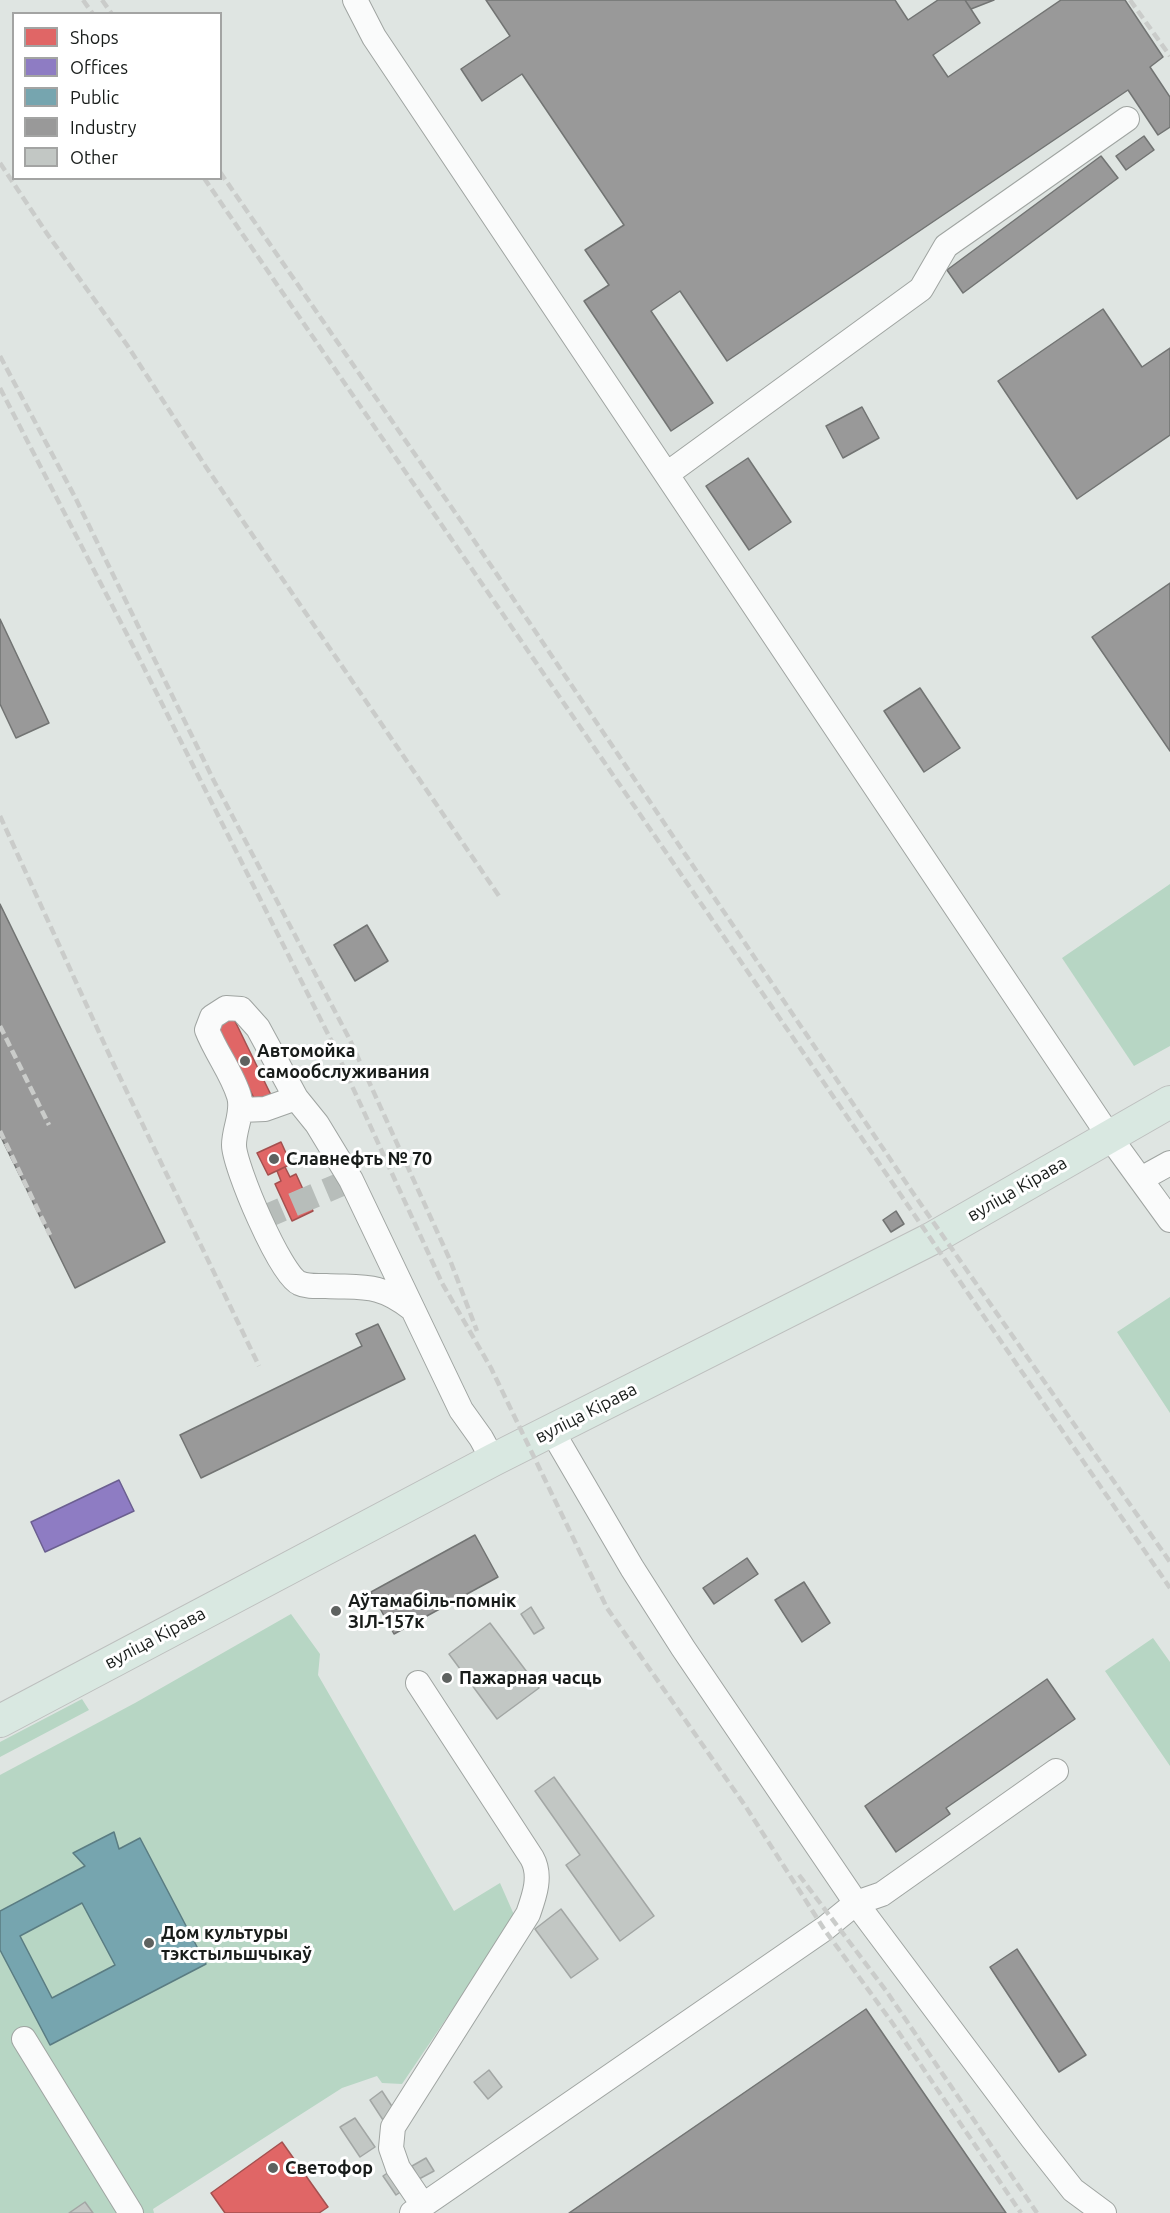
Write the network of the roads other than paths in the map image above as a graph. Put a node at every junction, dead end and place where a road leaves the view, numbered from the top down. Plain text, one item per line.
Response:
1 (355, 0) edge
2 (1126, 119) dead end
3 (666, 474) junction
4 (296, 1098) junction
5 (1170, 1102) edge
6 (241, 1110) junction
7 (1109, 1136) junction
8 (1170, 1163) edge
9 (1141, 1179) junction
10 (1167, 1215) edge
11 (411, 1308) junction
12 (552, 1431) junction
13 (493, 1460) junction
14 (418, 1683) dead end
15 (0, 1721) edge
16 (1056, 1772) dead end
17 (856, 1903) junction
18 (24, 2039) dead end
19 (418, 2209) edge
20 (131, 2213) edge
21 (1104, 2213) edge

1 - 3 street
2 - 3 street
3 - 7 street
4 - 6 street
4 - 6 street
4 - 11 street
5 - 7 main road, вуліца Кірава
6 - 11 street
7 - 9 street
7 - 12 main road, вуліца Кірава
8 - 9 street
9 - 10 street
11 - 13 street
12 - 13 main road, вуліца Кірава
12 - 17 street
13 - 15 main road, вуліца Кірава
14 - 19 street
16 - 17 street
17 - 19 street
17 - 21 street
18 - 20 street

